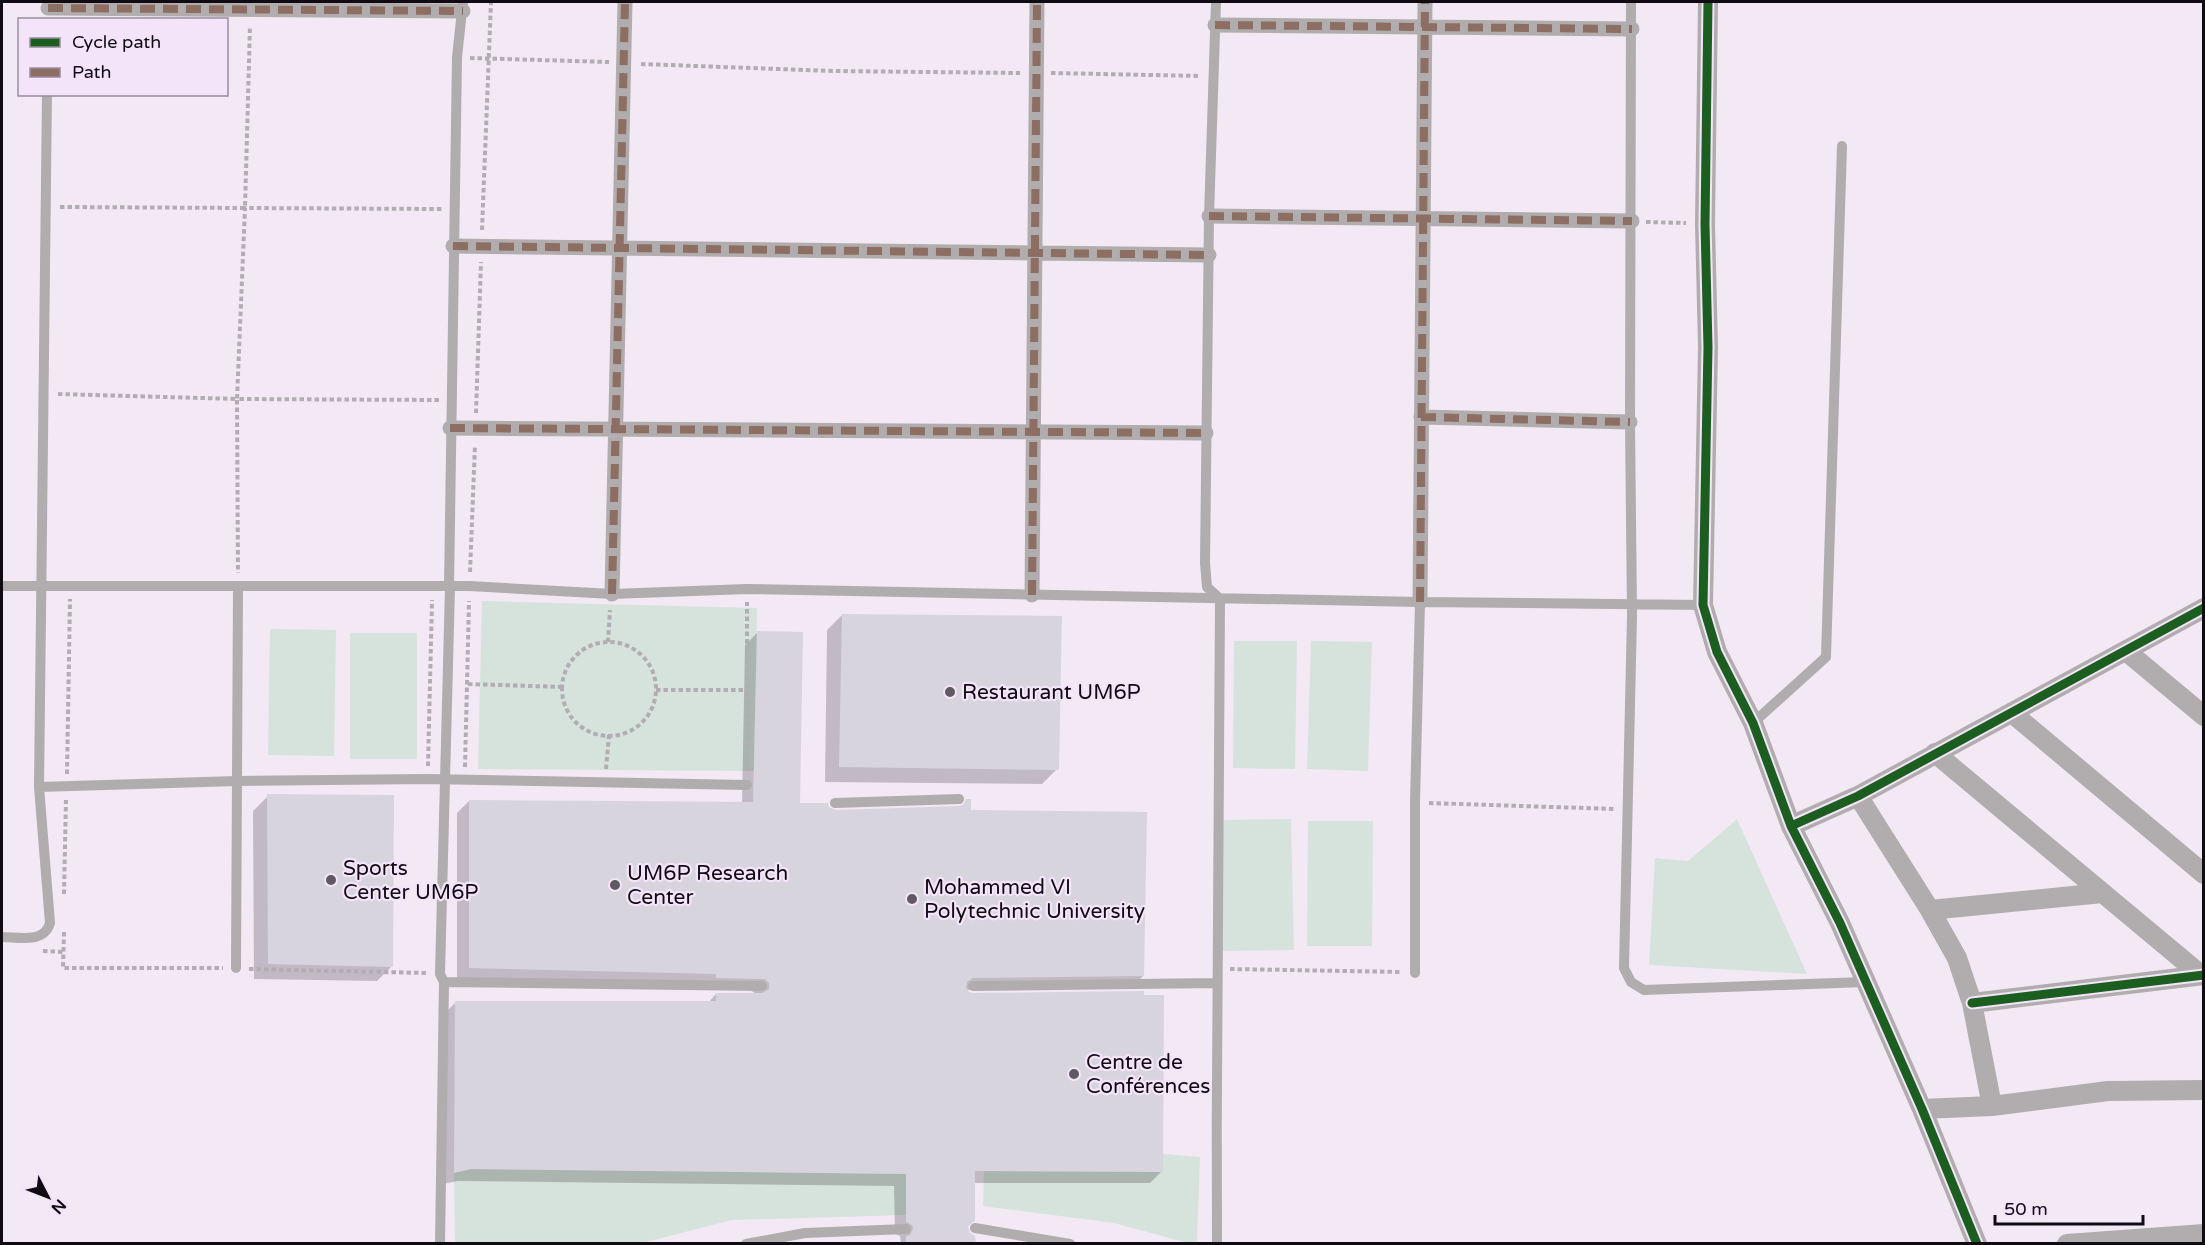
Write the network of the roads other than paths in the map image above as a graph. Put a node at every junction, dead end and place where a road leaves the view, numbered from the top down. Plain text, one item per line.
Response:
1 (626, 2) edge
2 (1037, 2) edge
3 (1216, 2) edge
4 (1425, 2) edge
5 (1632, 2) edge
6 (1708, 2) edge
7 (463, 6) edge
8 (48, 10) edge
9 (1215, 25) junction
10 (1424, 26) junction
11 (1632, 29) junction
12 (47, 96) edge
13 (1842, 146) dead end
14 (1209, 216) junction
15 (1423, 219) junction
16 (1632, 221) junction
17 (453, 246) junction
18 (620, 248) junction
19 (1035, 253) junction
20 (1209, 255) junction
21 (1421, 417) junction
22 (1630, 422) junction
23 (450, 428) junction
24 (616, 429) junction
25 (1033, 432) junction
26 (1206, 433) junction
27 (2, 586) edge
28 (238, 586) junction
29 (41, 587) junction
30 (449, 587) junction
31 (612, 594) junction
32 (1032, 595) junction
33 (1220, 599) junction
34 (1420, 602) junction
35 (1632, 604) junction
36 (1703, 604) junction
37 (2204, 608) edge
38 (2126, 651) junction
39 (2012, 713) junction
40 (2204, 716) edge
41 (1753, 723) junction
42 (1935, 753) junction
43 (446, 780) junction
44 (237, 781) junction
45 (747, 785) road end
46 (39, 787) junction
47 (1858, 796) junction
48 (959, 799) dead end
49 (835, 803) dead end
50 (1791, 826) junction
51 (2204, 874) edge
52 (2103, 893) junction
53 (1930, 910) junction
54 (2, 937) edge
55 (236, 968) road end
56 (1415, 973) road end
57 (2202, 975) edge
58 (442, 978) junction
59 (1864, 982) junction
60 (1216, 983) junction
61 (762, 986) dead end
62 (973, 986) dead end
63 (1972, 1003) junction
64 (2204, 1090) edge
65 (1992, 1106) junction
66 (1922, 1109) junction
67 (975, 1228) dead end
68 (906, 1229) dead end
69 (2204, 1234) edge
70 (440, 1244) edge
71 (746, 1244) edge
72 (1070, 1244) edge
73 (1217, 1244) edge
74 (1977, 1244) edge
75 (2067, 1244) edge

1 - 18 street
2 - 19 street
3 - 9 lane
4 - 10 street
5 - 11 lane
6 - 36 street
7 - 8 street
7 - 17 lane
9 - 10 street
9 - 14 lane
10 - 11 street
10 - 15 street
11 - 16 lane
12 - 29 lane
13 - 41 lane
14 - 15 street
14 - 20 lane
15 - 16 street
15 - 21 street
16 - 22 lane
17 - 18 street
17 - 23 lane
18 - 19 street
18 - 24 street
19 - 20 street
19 - 25 street
20 - 26 lane
21 - 22 street
21 - 34 street
22 - 35 lane
23 - 24 street
23 - 30 lane
24 - 25 street
24 - 31 street
25 - 26 street
25 - 32 street
26 - 33 lane
27 - 29 lane
28 - 29 lane
28 - 30 lane
28 - 44 lane
29 - 46 lane
30 - 31 lane
30 - 43 lane
31 - 32 lane
32 - 33 lane
33 - 34 lane
33 - 60 lane
34 - 35 lane
34 - 56 lane
35 - 36 lane
35 - 59 lane
36 - 41 street
37 - 38 street
38 - 39 street
38 - 40 street
39 - 42 street
39 - 51 street
41 - 50 street
42 - 47 street
42 - 52 street
43 - 44 lane
43 - 45 lane
43 - 58 lane
44 - 46 lane
44 - 55 lane
46 - 54 lane
47 - 50 street
47 - 53 street
48 - 49 lane
50 - 59 street
52 - 53 street
52 - 57 street
53 - 63 street
57 - 63 street
58 - 61 lane
58 - 70 lane
59 - 66 street
60 - 62 lane
60 - 73 lane
63 - 65 street
64 - 65 street
65 - 66 street
66 - 74 street
67 - 72 lane
68 - 71 lane
69 - 75 street

